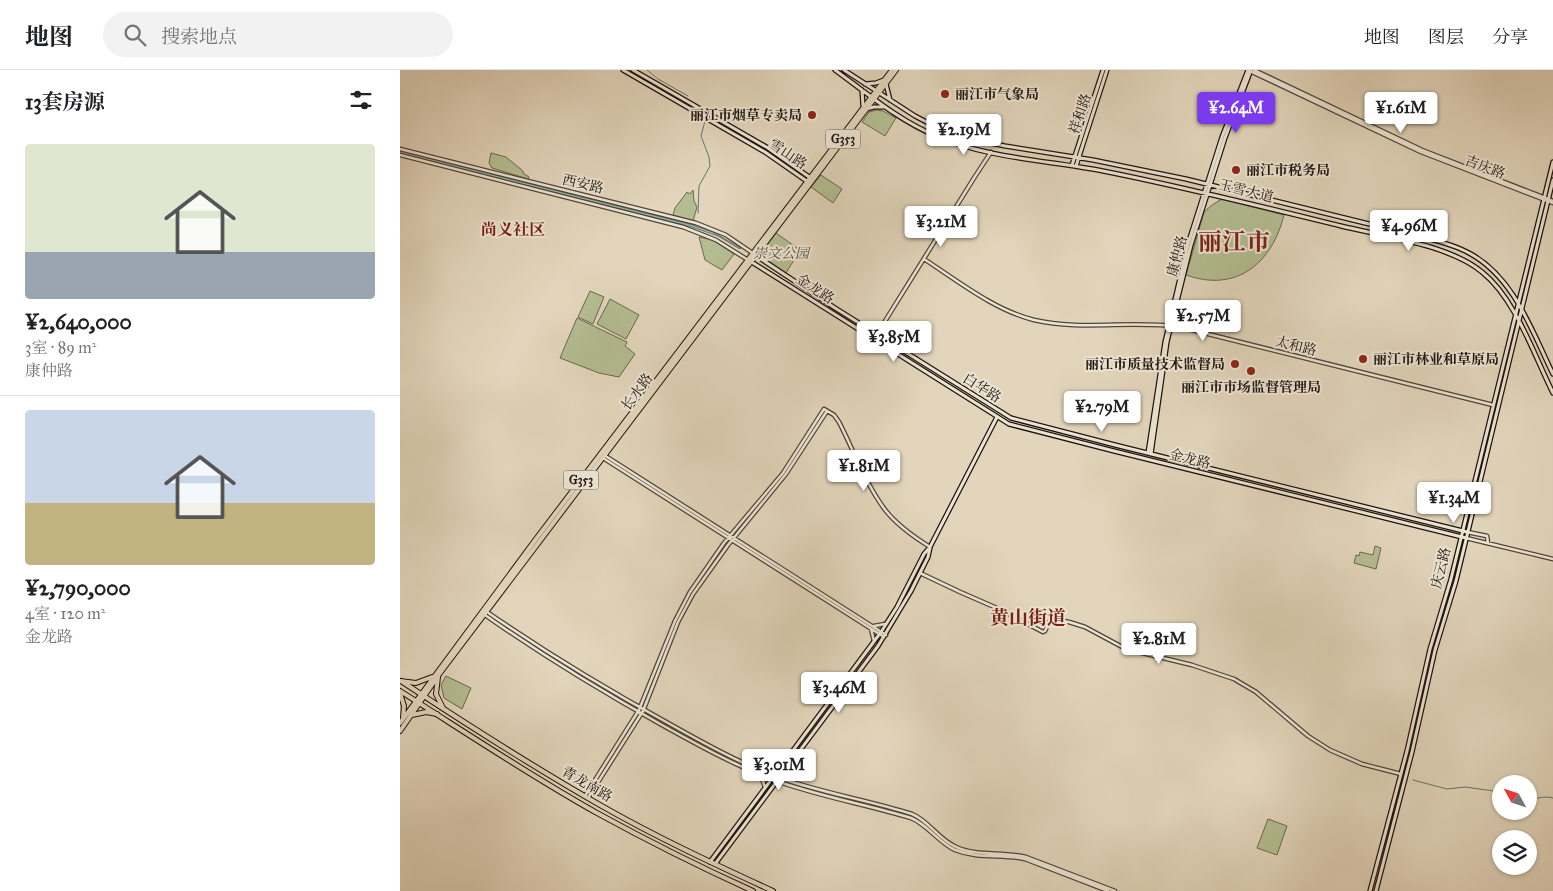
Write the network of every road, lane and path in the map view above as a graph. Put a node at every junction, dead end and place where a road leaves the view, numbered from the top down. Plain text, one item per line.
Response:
1 (623, 70) edge
2 (633, 70) edge
3 (835, 70) edge
4 (844, 70) edge
5 (894, 70) edge
6 (1105, 70) edge
7 (1250, 70) edge
8 (885, 82) junction
9 (865, 84) junction
10 (862, 90) junction
11 (877, 92) junction
12 (872, 98) junction
13 (890, 100) junction
14 (885, 107) junction
15 (864, 108) junction
16 (400, 149) edge
17 (991, 152) junction
18 (400, 155) edge
19 (1076, 157) junction
20 (1553, 162) edge
21 (1074, 166) junction
22 (810, 180) junction
23 (1553, 180) edge
24 (1208, 185) junction
25 (1206, 193) junction
26 (1544, 198) junction
27 (1548, 200) junction
28 (1553, 202) edge
29 (757, 247) junction
30 (746, 248) junction
31 (754, 254) junction
32 (741, 256) junction
33 (924, 259) junction
34 (749, 260) junction
35 (743, 266) junction
36 (1518, 304) junction
37 (1521, 310) junction
38 (1515, 315) junction
39 (1518, 322) junction
40 (1169, 326) junction
41 (877, 334) junction
42 (1553, 374) edge
43 (1553, 393) edge
44 (1493, 404) junction
45 (1498, 406) junction
46 (996, 417) junction
47 (1052, 429) joint
48 (610, 447) junction
49 (1149, 454) junction
50 (602, 455) junction
51 (612, 462) junction
52 (596, 465) junction
53 (1462, 530) junction
54 (1467, 532) junction
55 (1461, 536) junction
56 (731, 538) junction
57 (1466, 538) junction
58 (1488, 543) junction
59 (930, 548) junction
60 (1553, 559) edge
61 (920, 573) junction
62 (484, 612) junction
63 (888, 621) junction
64 (871, 627) junction
65 (881, 633) junction
66 (885, 636) junction
67 (874, 643) junction
68 (438, 673) junction
69 (400, 681) edge
70 (400, 692) edge
71 (422, 695) junction
72 (418, 702) junction
73 (443, 708) junction
74 (641, 711) junction
75 (437, 714) junction
76 (410, 716) junction
77 (401, 722) edge
78 (400, 731) edge
79 (780, 769) junction
80 (786, 770) junction
81 (769, 774) junction
82 (1400, 774) junction
83 (760, 775) junction
84 (773, 778) junction
85 (778, 780) junction
86 (787, 780) junction
87 (783, 783) junction
88 (765, 789) junction
89 (771, 789) junction
90 (587, 797) junction
91 (713, 863) junction
92 (753, 891) edge
93 (773, 891) edge
94 (1108, 891) edge
95 (1115, 891) edge
96 (1370, 891) edge
97 (1376, 891) edge

1 - 22 main road, 雪山路
2 - 22 main road, 雪山路
3 - 10 main road, 玉雪大道
4 - 9 main road, 玉雪大道
5 - 8 main road, 长水路 / G353
6 - 19 main road, 祥和路
7 - 24 main road, 康仲路
7 - 26 street, 吉庆路
8 - 9 main road
8 - 11 main road, 长水路 / G353
8 - 13 main road
9 - 11 main road, 玉雪大道
10 - 12 main road, 玉雪大道
10 - 15 main road
11 - 12 main road, 长水路 / G353
11 - 13 main road, 玉雪大道
12 - 14 main road, 玉雪大道
12 - 15 main road, 长水路 / G353
13 - 19 main road, 玉雪大道
14 - 15 main road
14 - 17 main road, 玉雪大道
15 - 22 main road, 长水路 / G353
16 - 30 street, 西安路
17 - 21 main road, 玉雪大道
17 - 33 street
18 - 32 street, 西安路
19 - 21 main road, 祥和路
19 - 24 main road, 玉雪大道
20 - 26 main road, 庆云路
21 - 25 main road, 玉雪大道
22 - 29 main road, 长水路 / G353
22 - 31 main road, 长水路 / G353
23 - 27 main road, 庆云路
24 - 25 main road, 康仲路
24 - 36 main road, 玉雪大道
25 - 38 main road, 玉雪大道
25 - 40 main road, 康仲路
26 - 27 street, 吉庆路
26 - 36 main road, 庆云路
27 - 28 street, 吉庆路
27 - 37 main road, 庆云路
29 - 30 street
29 - 31 main road, 长水路 / G353
30 - 31 street, 西安路
31 - 34 main road, 长水路 / G353
31 - 41 main road, 白华路
32 - 34 street, 西安路
32 - 35 street
33 - 40 street, 太和路
33 - 41 street
34 - 35 main road, 长水路 / G353
34 - 46 main road, 金龙路
34 - 48 main road, 长水路 / G353
35 - 50 main road, 长水路 / G353
36 - 37 main road, 玉雪大道
36 - 38 main road, 庆云路
37 - 39 main road, 庆云路
37 - 42 main road, 玉雪大道
38 - 39 main road, 玉雪大道
38 - 44 main road, 庆云路
39 - 43 main road, 玉雪大道
39 - 45 main road, 庆云路
40 - 44 street, 太和路
40 - 49 main road, 康仲路
41 - 47 main road, 白华路
44 - 45 street, 太和路
44 - 53 main road, 庆云路
45 - 54 main road, 庆云路
46 - 55 main road, 金龙路
46 - 59 main road
47 - 49 main road, 金龙路
48 - 50 main road, 长水路 / G353
48 - 51 street
49 - 53 main road, 金龙路
50 - 51 street
50 - 52 main road, 长水路 / G353
50 - 62 main road, 长水路 / G353
51 - 52 street
51 - 56 street
52 - 62 main road, 长水路 / G353
53 - 54 main road, 金龙路
53 - 55 main road, 庆云路
54 - 57 main road, 庆云路
54 - 58 street, 金龙路
55 - 57 main road, 金龙路
55 - 82 main road, 庆云路
56 - 59 street
56 - 64 street
56 - 74 street
57 - 58 street, 金龙路
57 - 97 main road, 庆云路
58 - 60 street, 金龙路
59 - 61 main road
59 - 63 main road
61 - 66 main road
61 - 82 street
62 - 68 main road, 长水路 / G353
62 - 74 street
63 - 64 street
63 - 65 main road
64 - 65 street
64 - 67 street
65 - 66 street
65 - 67 main road
66 - 80 main road
67 - 79 main road
68 - 69 main road
68 - 71 main road, 长水路 / G353
68 - 73 main road
69 - 71 main road, 青龙南路
70 - 72 main road, 青龙南路
70 - 77 main road
71 - 72 main road, 长水路 / G353
71 - 73 main road, 青龙南路
72 - 75 main road, 青龙南路
72 - 76 main road, 长水路 / G353
72 - 77 main road, 长水路 / G353
73 - 90 main road, 青龙南路
74 - 81 street
74 - 83 street
74 - 90 street
75 - 76 main road
75 - 92 main road, 青龙南路
76 - 78 main road, 长水路 / G353
79 - 81 street
79 - 84 main road
80 - 85 main road
80 - 86 street
81 - 84 street
82 - 96 main road, 庆云路
83 - 84 street
83 - 88 street
84 - 85 street
84 - 88 main road
85 - 86 street
85 - 87 street
85 - 89 main road
86 - 95 street
87 - 89 street
87 - 94 street
88 - 91 main road
89 - 91 main road
90 - 91 main road, 青龙南路
91 - 93 main road, 青龙南路

